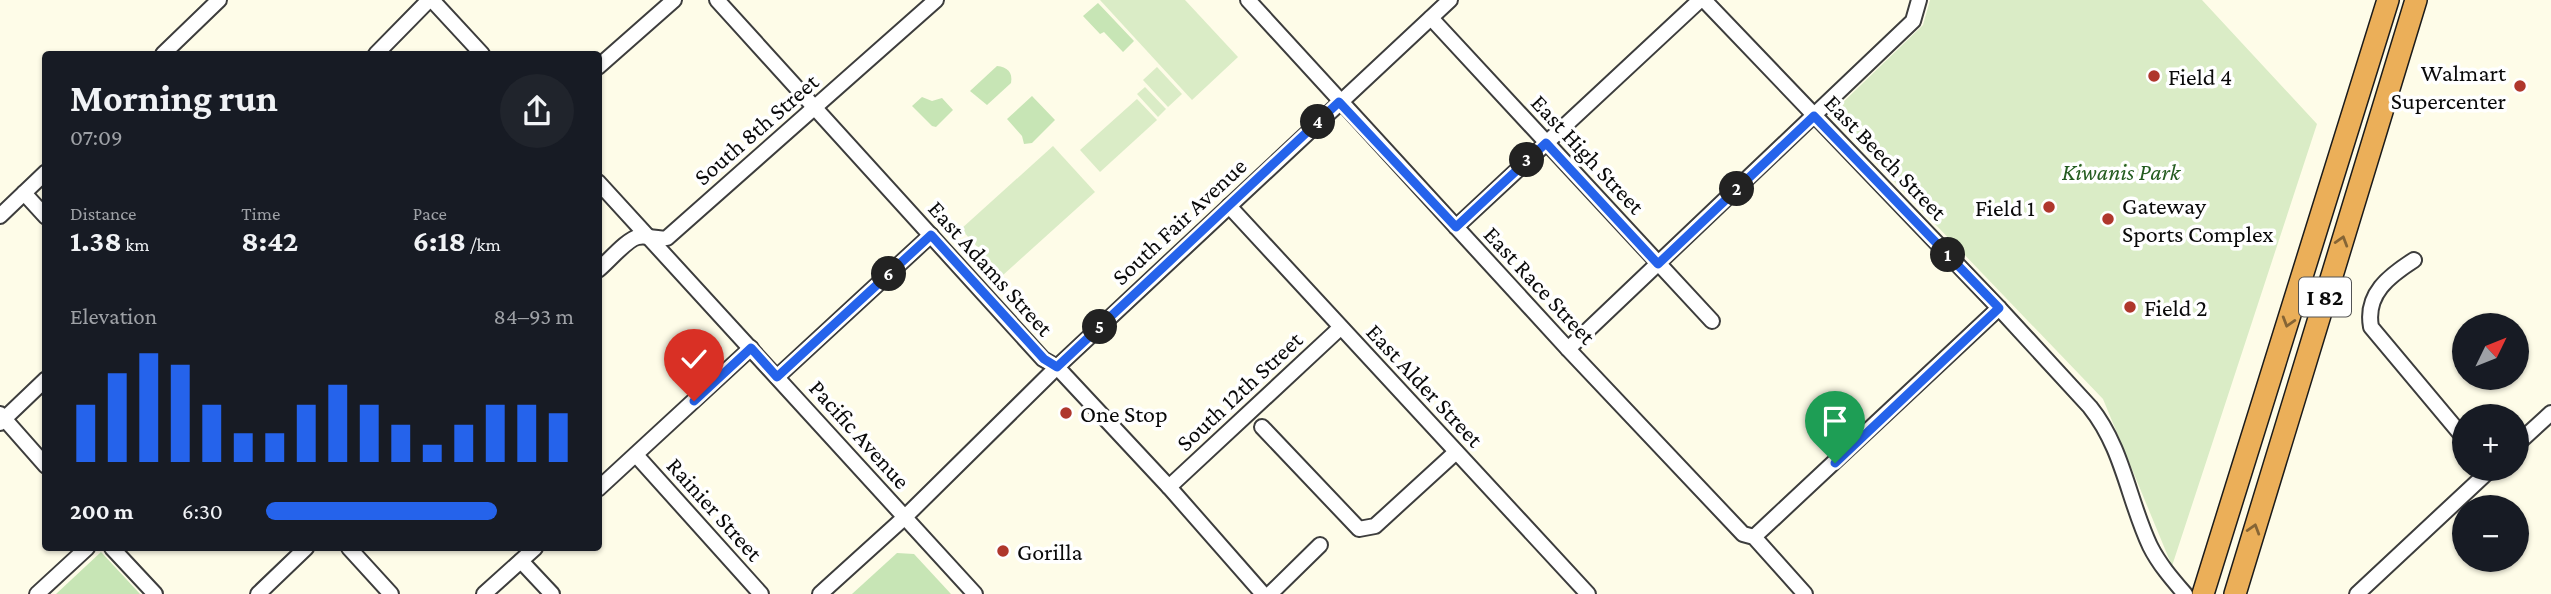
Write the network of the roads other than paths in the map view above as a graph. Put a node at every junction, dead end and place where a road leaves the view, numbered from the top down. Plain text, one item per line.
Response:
1 (219, 0) edge
2 (430, 0) edge
3 (674, 0) edge
4 (716, 0) edge
5 (936, 0) edge
6 (1248, 0) edge
7 (1450, 0) edge
8 (1702, 0) edge
9 (1919, 0) edge
10 (2378, 0) edge
11 (2388, 0) edge
12 (2418, 0) edge
13 (1431, 18) junction
14 (172, 51) edge
15 (379, 51) edge
16 (479, 51) edge
17 (602, 63) edge
18 (1339, 102) junction
19 (816, 107) junction
20 (1814, 116) junction
21 (1546, 143) junction
22 (42, 176) edge
23 (602, 186) edge
24 (24, 193) junction
25 (1229, 206) junction
26 (2324, 206) junction
27 (42, 213) edge
28 (0, 216) edge
29 (1456, 227) junction
30 (931, 235) junction
31 (649, 237) junction
32 (2414, 260) dead end
33 (1658, 264) junction
34 (602, 266) edge
35 (1999, 308) junction
36 (1712, 321) dead end
37 (1340, 328) junction
38 (751, 348) junction
39 (1568, 349) junction
40 (1057, 367) junction
41 (777, 377) junction
42 (42, 383) edge
43 (2551, 413) edge
44 (1, 419) edge
45 (2452, 424) edge
46 (1262, 428) dead end
47 (2529, 433) edge
48 (1456, 452) junction
49 (636, 455) junction
50 (42, 462) edge
51 (2478, 481) edge
52 (602, 485) edge
53 (1169, 487) junction
54 (905, 517) junction
55 (1754, 537) junction
56 (1320, 545) dead end
57 (84, 551) edge
58 (115, 551) edge
59 (303, 551) edge
60 (352, 551) edge
61 (532, 551) edge
62 (521, 561) junction
63 (2205, 589) edge
64 (37, 594) edge
65 (155, 594) edge
66 (258, 594) edge
67 (391, 594) edge
68 (484, 594) edge
69 (552, 594) edge
70 (761, 594) edge
71 (820, 594) edge
72 (975, 594) edge
73 (1262, 594) edge
74 (1270, 594) edge
75 (1588, 594) edge
76 (1805, 594) edge
77 (2185, 594) edge
78 (2235, 594) edge
79 (2357, 594) edge

1 - 14 street
2 - 15 street
2 - 16 street
3 - 17 street
4 - 19 street, East Adams Street
5 - 19 street, South 8th Street
6 - 18 street, East Race Street
7 - 13 street, South Fair Avenue
8 - 20 street, East Beech Street
8 - 21 street
9 - 20 street
10 - 26 highway
11 - 26 highway, I 82
78 -> 12 highway, I 82
13 - 18 street, South Fair Avenue
13 - 21 street, East High Street
18 - 25 street, South Fair Avenue
18 - 29 street, East Race Street
19 - 30 street, East Adams Street
19 - 31 street, South 8th Street
20 - 33 street
20 - 35 street, East Beech Street
21 - 29 street
21 - 33 street, East High Street
22 - 24 street
23 - 31 street, Pacific Avenue
24 - 27 street
24 - 28 street
25 - 37 street, East Alder Street
25 - 40 street, South Fair Avenue
26 -> 63 highway, I 82
29 - 39 street, East Race Street
30 - 40 street, East Adams Street
30 - 41 street
31 - 34 street, South 8th Street
31 - 38 street, Pacific Avenue
32 - 45 street
33 - 36 street, East High Street
33 - 39 street
35 - 55 street
35 - 77 street, East Beech Street
37 - 48 street, East Alder Street
37 - 53 street, South 12th Street
38 - 41 street, Pacific Avenue
38 - 49 street
39 - 55 street, East Race Street
40 - 53 street, East Adams Street
40 - 54 street, South Fair Avenue
41 - 54 street, Pacific Avenue
42 - 44 street
43 - 47 street
44 - 50 street
46 - 48 street
48 - 75 street, East Alder Street
49 - 52 street
49 - 70 street, Rainier Street
51 - 79 street
53 - 73 street, East Adams Street
54 - 71 street, South Fair Avenue
54 - 72 street, Pacific Avenue
55 - 76 street, East Race Street
56 - 74 street
57 - 64 street
58 - 65 street
59 - 66 street
60 - 67 street
61 - 62 street
62 - 68 street
62 - 69 street

